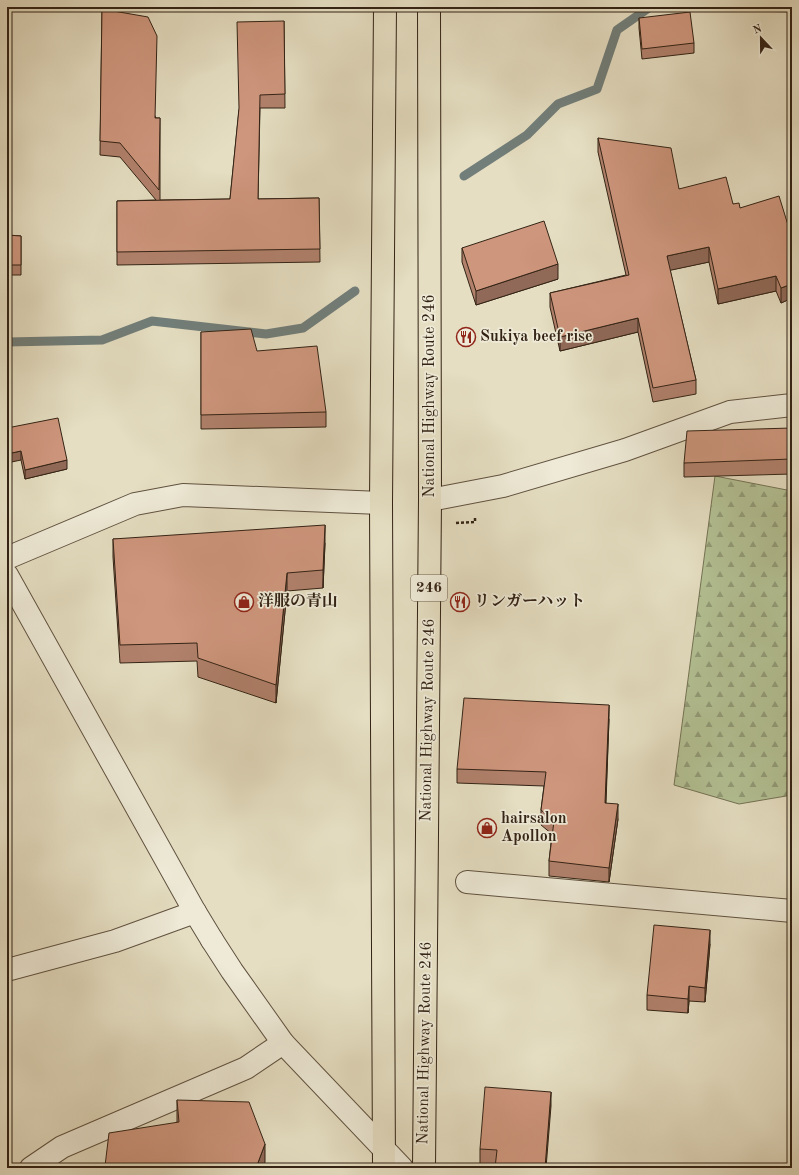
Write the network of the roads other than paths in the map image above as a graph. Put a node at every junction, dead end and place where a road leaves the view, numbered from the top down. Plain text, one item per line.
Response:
1 (385, 7) edge
2 (429, 7) edge
3 (792, 405) edge
4 (430, 500) junction
5 (381, 503) junction
6 (7, 558) edge
7 (7, 575) edge
8 (467, 882) dead end
9 (792, 911) edge
10 (195, 912) junction
11 (7, 970) edge
12 (283, 1042) junction
13 (384, 1159) edge
14 (31, 1168) edge
15 (402, 1168) edge
16 (424, 1168) edge

1 - 5 highway
2 - 4 highway, National Highway Route 246 / 246
3 - 4 street
4 - 16 highway, National Highway Route 246 / 246
5 - 6 street
5 - 13 highway
7 - 10 street
8 - 9 street
10 - 11 street
10 - 12 street
12 - 13 street
12 - 14 street
13 - 15 street

